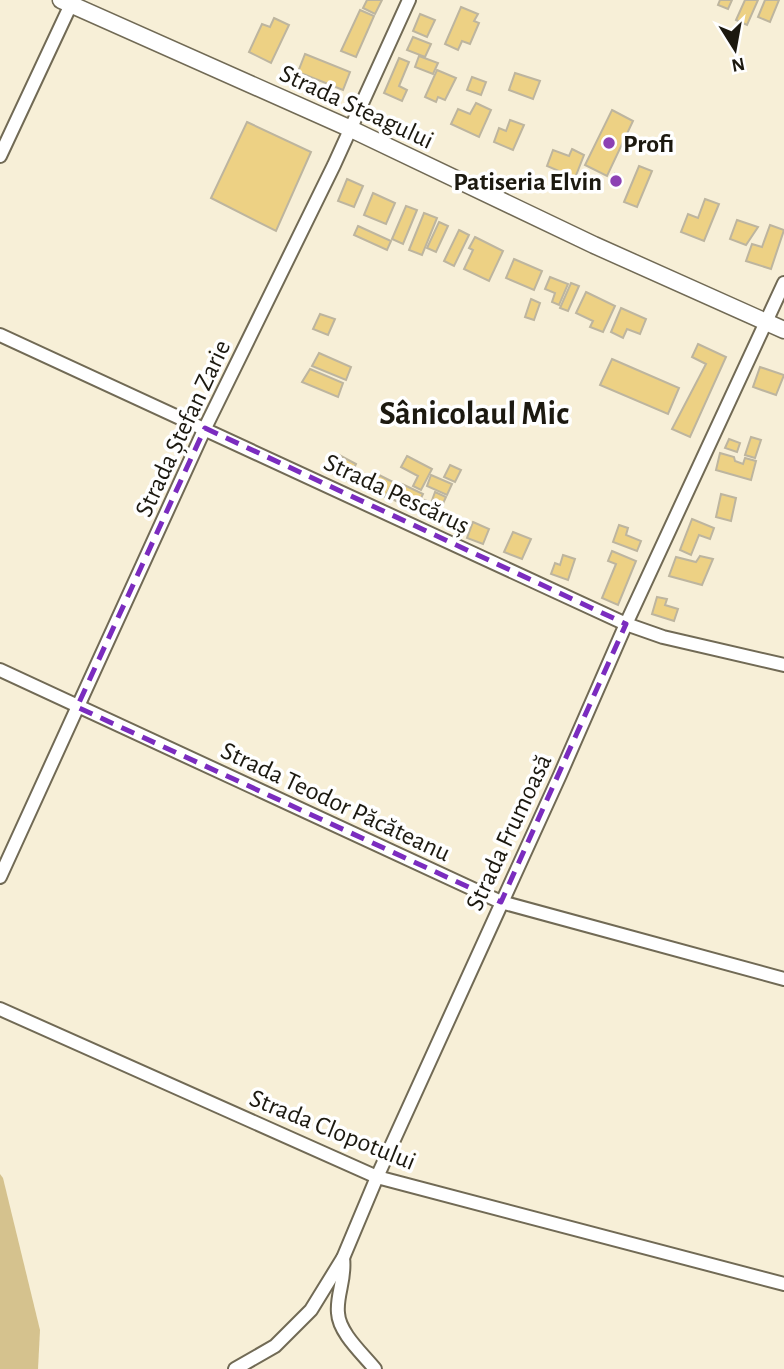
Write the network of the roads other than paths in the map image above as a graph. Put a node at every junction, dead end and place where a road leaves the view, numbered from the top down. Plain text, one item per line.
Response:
1 (409, 0) edge
2 (68, 2) edge
3 (351, 129) junction
4 (0, 156) edge
5 (784, 283) edge
6 (765, 323) junction
7 (784, 330) edge
8 (0, 335) edge
9 (205, 428) junction
10 (626, 624) junction
11 (784, 665) edge
12 (0, 670) edge
13 (78, 707) junction
14 (0, 877) edge
15 (501, 902) junction
16 (784, 979) edge
17 (0, 1009) edge
18 (377, 1177) junction
19 (343, 1258) junction
20 (784, 1284) edge
21 (235, 1369) edge
22 (374, 1369) edge

1 - 3 street, Strada Ștefan Zarie
2 - 3 main road, Strada Steagului
2 - 4 street
3 - 6 main road, Strada Steagului
3 - 9 street, Strada Ștefan Zarie
5 - 6 street, Strada Frumoasă
6 - 7 main road, Strada Steagului
6 - 10 street, Strada Frumoasă
8 - 9 street, Strada Pescăruș
9 - 10 street, Strada Pescăruș
9 - 13 street, Strada Ștefan Zarie
10 - 11 street, Strada Pescăruș
10 - 15 street, Strada Frumoasă
12 - 13 street, Strada Teodor Păcăteanu
13 - 14 street, Strada Ștefan Zarie
13 - 15 street, Strada Teodor Păcăteanu
15 - 16 street, Strada Teodor Păcăteanu
15 - 18 street, Strada Frumoasă
17 - 18 street, Strada Clopotului
18 - 19 street, Strada Frumoasă
18 - 20 street, Strada Clopotului
19 - 21 street, Strada Frumoasă
19 - 22 street

